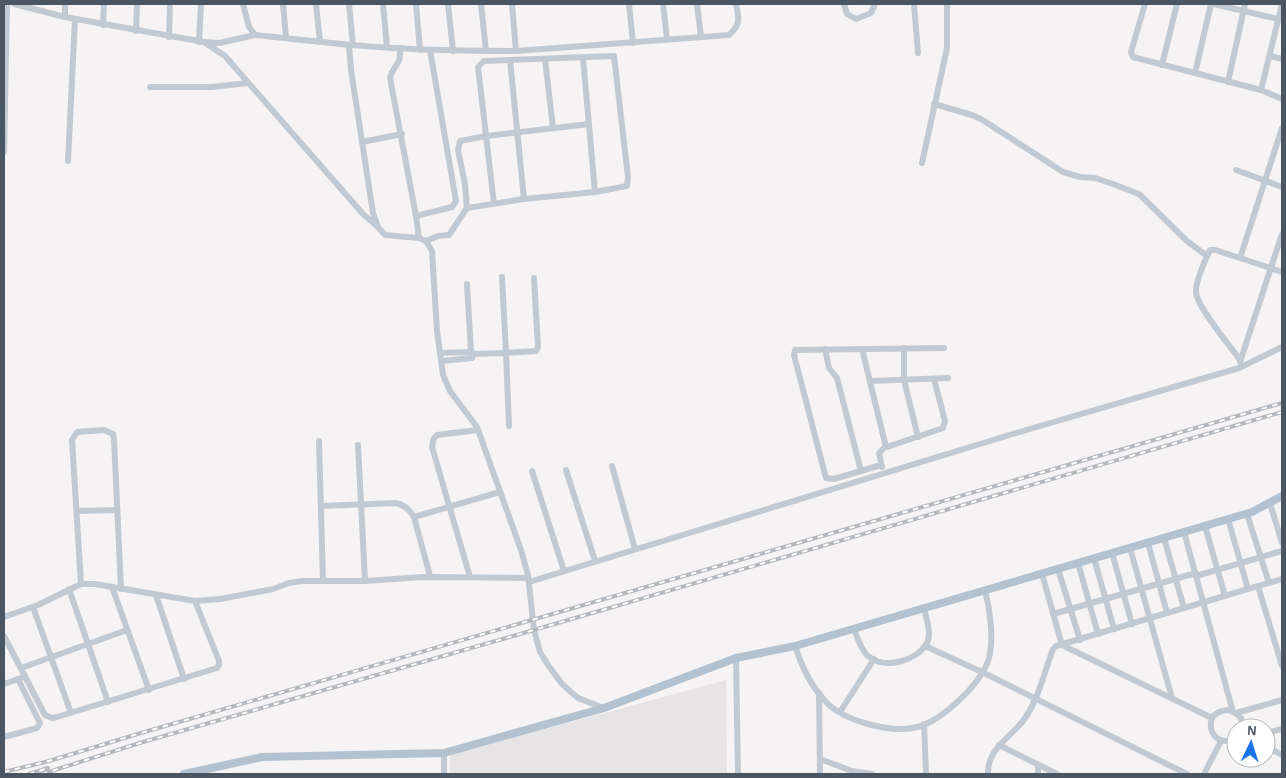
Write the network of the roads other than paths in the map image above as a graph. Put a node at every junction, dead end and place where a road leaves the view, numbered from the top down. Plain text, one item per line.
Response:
1 (7, 4) edge
2 (14, 4) edge
3 (65, 4) edge
4 (104, 4) edge
5 (137, 4) edge
6 (170, 4) edge
7 (201, 4) edge
8 (243, 4) edge
9 (283, 4) edge
10 (316, 4) edge
11 (349, 4) edge
12 (383, 4) edge
13 (416, 4) edge
14 (448, 4) edge
15 (481, 4) edge
16 (512, 4) edge
17 (629, 4) edge
18 (663, 4) edge
19 (697, 4) edge
20 (736, 4) edge
21 (844, 4) edge
22 (875, 4) edge
23 (914, 4) edge
24 (947, 4) edge
25 (1146, 4) edge
26 (1177, 4) edge
27 (1213, 4) edge
28 (1282, 4) edge
29 (1244, 7) edge
30 (1280, 15) edge
31 (65, 17) junction
32 (75, 19) junction
33 (103, 25) junction
34 (136, 31) junction
35 (255, 35) junction
36 (169, 37) junction
37 (701, 37) junction
38 (286, 38) junction
39 (668, 39) junction
40 (202, 42) junction
41 (320, 42) junction
42 (633, 43) junction
43 (351, 45) junction
44 (387, 47) junction
45 (400, 48) junction
46 (420, 50) junction
47 (430, 50) junction
48 (453, 50) junction
49 (486, 51) junction
50 (516, 51) junction
51 (918, 53) dead end
52 (5, 56) edge
53 (1270, 56) junction
54 (583, 58) junction
55 (545, 59) junction
56 (510, 60) junction
57 (1282, 60) edge
58 (1162, 65) junction
59 (1195, 73) junction
60 (1228, 82) junction
61 (248, 83) junction
62 (150, 87) dead end
63 (4, 89) edge
64 (1261, 90) junction
65 (1282, 99) edge
66 (934, 104) junction
67 (589, 124) junction
68 (553, 128) junction
69 (1282, 128) edge
70 (518, 132) junction
71 (402, 134) junction
72 (486, 136) junction
73 (362, 142) junction
74 (4, 152) edge
75 (68, 161) dead end
76 (922, 163) dead end
77 (1236, 170) dead end
78 (1265, 181) junction
79 (1282, 187) edge
80 (595, 192) junction
81 (524, 199) junction
82 (494, 204) junction
83 (467, 208) junction
84 (416, 216) junction
85 (378, 227) junction
86 (1282, 234) edge
87 (419, 238) junction
88 (426, 241) junction
89 (1207, 256) junction
90 (1240, 258) junction
91 (1272, 268) junction
92 (1282, 272) edge
93 (502, 277) dead end
94 (534, 278) dead end
95 (468, 284) dead end
96 (1282, 341) edge
97 (904, 348) junction
98 (944, 348) dead end
99 (1281, 348) edge
100 (825, 349) junction
101 (862, 349) junction
102 (440, 353) junction
103 (472, 353) junction
104 (506, 353) junction
105 (1240, 360) junction
106 (442, 361) junction
107 (1239, 368) junction
108 (948, 378) dead end
109 (934, 379) junction
110 (904, 380) junction
111 (870, 381) junction
112 (509, 426) dead end
113 (478, 430) junction
114 (918, 437) junction
115 (319, 441) dead end
116 (358, 445) dead end
117 (886, 448) junction
118 (881, 465) junction
119 (612, 466) dead end
120 (566, 470) dead end
121 (532, 471) dead end
122 (861, 471) junction
123 (884, 474) junction
124 (500, 492) junction
125 (1282, 496) edge
126 (1270, 502) junction
127 (361, 505) junction
128 (321, 506) junction
129 (450, 507) junction
130 (117, 510) junction
131 (77, 511) junction
132 (1247, 514) junction
133 (414, 517) junction
134 (1228, 519) junction
135 (1205, 526) junction
136 (1184, 532) junction
137 (1164, 538) junction
138 (1148, 543) junction
139 (1282, 543) edge
140 (1130, 548) junction
141 (635, 549) junction
142 (1282, 551) edge
143 (1112, 553) junction
144 (1260, 557) junction
145 (1094, 558) junction
146 (595, 561) junction
147 (1078, 563) junction
148 (1240, 563) junction
149 (1058, 569) junction
150 (1218, 569) junction
151 (564, 571) junction
152 (1042, 574) junction
153 (1196, 574) junction
154 (430, 576) junction
155 (470, 577) junction
156 (1176, 578) junction
157 (1282, 579) edge
158 (528, 580) junction
159 (324, 581) junction
160 (365, 581) junction
161 (1159, 583) junction
162 (1269, 583) junction
163 (81, 584) junction
164 (1258, 586) junction
165 (112, 587) junction
166 (1141, 588) junction
167 (69, 589) junction
168 (121, 589) junction
169 (1248, 589) junction
170 (985, 590) junction
171 (1124, 594) junction
172 (156, 595) junction
173 (1226, 596) junction
174 (1105, 599) junction
175 (195, 602) junction
176 (1204, 602) junction
177 (1089, 603) junction
178 (33, 607) junction
179 (924, 608) junction
180 (1184, 608) junction
181 (1070, 609) junction
182 (1053, 614) junction
183 (1167, 614) junction
184 (4, 617) edge
185 (1150, 619) junction
186 (1132, 624) junction
187 (854, 628) junction
188 (127, 630) junction
189 (1114, 630) junction
190 (1098, 634) junction
191 (4, 636) edge
192 (1080, 640) junction
193 (88, 644) junction
194 (1062, 645) junction
195 (795, 646) junction
196 (925, 646) junction
197 (51, 657) junction
198 (736, 658) junction
199 (874, 659) junction
200 (1282, 666) edge
201 (21, 668) junction
202 (982, 672) junction
203 (25, 677) junction
204 (18, 679) junction
205 (184, 679) junction
206 (4, 684) edge
207 (149, 690) junction
208 (819, 692) junction
209 (1172, 698) junction
210 (1035, 699) junction
211 (1282, 700) edge
212 (108, 702) junction
213 (604, 708) junction
214 (840, 712) junction
215 (1235, 712) junction
216 (71, 713) junction
217 (1212, 718) junction
218 (1240, 718) edge
219 (924, 724) junction
220 (4, 737) edge
221 (1222, 741) junction
222 (1226, 742) edge
223 (999, 745) junction
224 (444, 753) junction
225 (820, 759) junction
226 (1038, 764) junction
227 (184, 774) edge
228 (444, 774) edge
229 (738, 774) edge
230 (820, 774) edge
231 (871, 774) edge
232 (926, 774) edge
233 (988, 774) edge
234 (1038, 774) edge
235 (1057, 774) edge
236 (1187, 774) edge
237 (1204, 774) edge

1 - 52 street
2 - 31 street
3 - 31 street
4 - 33 street
5 - 34 street
6 - 36 street
7 - 40 street
8 - 35 street
9 - 38 street
10 - 41 street
11 - 43 street
12 - 44 street
13 - 46 street
14 - 48 street
15 - 49 street
16 - 50 street
17 - 42 street
18 - 39 street
19 - 37 street
20 - 37 street
21 - 22 street
23 - 51 street
24 - 66 street
25 - 58 street
26 - 58 street
27 - 29 street
27 - 59 street
28 - 30 street
29 - 30 street
29 - 60 street
30 - 53 street
31 - 32 street
32 - 33 street
32 - 75 street
33 - 34 street
34 - 36 street
35 - 38 street
35 - 40 street
36 - 40 street
37 - 39 street
38 - 41 street
39 - 42 street
40 - 61 street
41 - 43 street
42 - 50 street
43 - 44 street
43 - 73 street
44 - 45 street
45 - 46 street
45 - 71 street
46 - 47 street
47 - 48 street
47 - 84 street
48 - 49 street
49 - 50 street
52 - 63 street
53 - 57 street
53 - 64 street
54 - 55 street
54 - 67 street
54 - 80 street
55 - 56 street
55 - 68 street
56 - 70 street
56 - 72 street
58 - 59 street
59 - 60 street
60 - 64 street
61 - 62 street
61 - 85 street
63 - 74 street
64 - 65 street
66 - 76 street
66 - 89 street
67 - 68 street
67 - 80 street
68 - 70 street
69 - 78 street
70 - 72 street
70 - 81 street
71 - 73 street
71 - 84 street
72 - 82 street
72 - 83 street
73 - 85 street
77 - 78 street
78 - 79 street
78 - 90 street
80 - 81 street
81 - 82 street
82 - 83 street
83 - 88 street
84 - 87 street
85 - 87 street
86 - 91 street
87 - 88 street
88 - 102 street
89 - 90 street
89 - 105 street
90 - 91 street
91 - 92 street
91 - 105 street
93 - 104 street
94 - 104 street
95 - 103 street
96 - 99 street
97 - 98 street
97 - 101 street
97 - 110 street
99 - 107 street
100 - 101 street
100 - 122 street
100 - 122 street
101 - 111 street
102 - 103 street
102 - 106 street
103 - 104 street
103 - 106 street
104 - 112 street
105 - 107 street
106 - 113 street
107 - 123 street
108 - 109 street
109 - 110 street
109 - 114 street
110 - 111 street
110 - 114 street
111 - 117 street
113 - 124 street
113 - 129 street
114 - 117 street
115 - 128 street
116 - 127 street
117 - 118 street
118 - 122 street
118 - 123 street
119 - 141 street
120 - 146 street
121 - 151 street
123 - 141 street
124 - 129 street
124 - 158 street
125 - 126 main road
126 - 132 main road
126 - 139 street
127 - 128 street
127 - 133 street
127 - 160 street
128 - 159 street
129 - 133 street
129 - 155 street
130 - 131 street
130 - 131 street
130 - 168 street
131 - 163 street
132 - 134 main road
132 - 144 street
133 - 154 street
134 - 135 main road
134 - 148 street
135 - 136 main road
135 - 150 street
136 - 137 main road
136 - 153 street
137 - 138 main road
137 - 156 street
138 - 140 main road
138 - 161 street
140 - 143 main road
140 - 166 street
141 - 146 street
142 - 144 street
143 - 145 main road
143 - 171 street
144 - 148 street
144 - 162 street
145 - 147 main road
145 - 174 street
146 - 151 street
147 - 149 main road
147 - 177 street
148 - 150 street
148 - 169 street
149 - 152 main road
149 - 181 street
150 - 153 street
150 - 173 street
151 - 158 street
152 - 170 main road
152 - 182 street
153 - 156 street
153 - 176 street
154 - 155 street
154 - 160 street
155 - 158 street
156 - 161 street
156 - 180 street
157 - 162 street
158 - 213 street
159 - 160 street
159 - 175 street
161 - 166 street
161 - 183 street
162 - 164 street
163 - 165 street
163 - 167 street
164 - 169 street
164 - 200 street
165 - 168 street
165 - 188 street
166 - 171 street
166 - 185 street
167 - 178 street
167 - 193 street
168 - 172 street
169 - 173 street
170 - 179 main road
170 - 202 street
171 - 174 street
171 - 186 street
172 - 175 street
172 - 205 street
173 - 176 street
174 - 177 street
174 - 189 street
175 - 205 street
176 - 180 street
176 - 215 street
177 - 181 street
177 - 190 street
178 - 184 street
178 - 197 street
179 - 187 main road
179 - 196 street
180 - 183 street
181 - 182 street
181 - 192 street
182 - 194 street
183 - 185 street
185 - 186 street
185 - 209 street
186 - 189 street
187 - 195 main road
187 - 199 street
188 - 193 street
188 - 207 street
189 - 190 street
190 - 192 street
191 - 201 street
192 - 194 street
193 - 197 street
193 - 212 street
194 - 209 street
194 - 210 street
195 - 198 main road
195 - 208 street
196 - 199 street
196 - 202 street
197 - 201 street
197 - 216 street
198 - 213 main road
198 - 229 street
199 - 214 street
201 - 203 street
202 - 210 street
202 - 219 street
203 - 204 street
203 - 216 street
204 - 206 street
204 - 220 street
205 - 207 street
207 - 212 street
208 - 214 street
208 - 225 street
209 - 217 street
210 - 223 street
210 - 236 street
211 - 215 street
212 - 216 street
213 - 224 main road
214 - 219 street
215 - 217 street
215 - 218 street
217 - 221 street
219 - 232 street
221 - 222 street
221 - 237 street
223 - 226 street
223 - 233 street
224 - 227 main road
224 - 228 street
225 - 230 street
225 - 231 street
226 - 234 street
226 - 235 street

